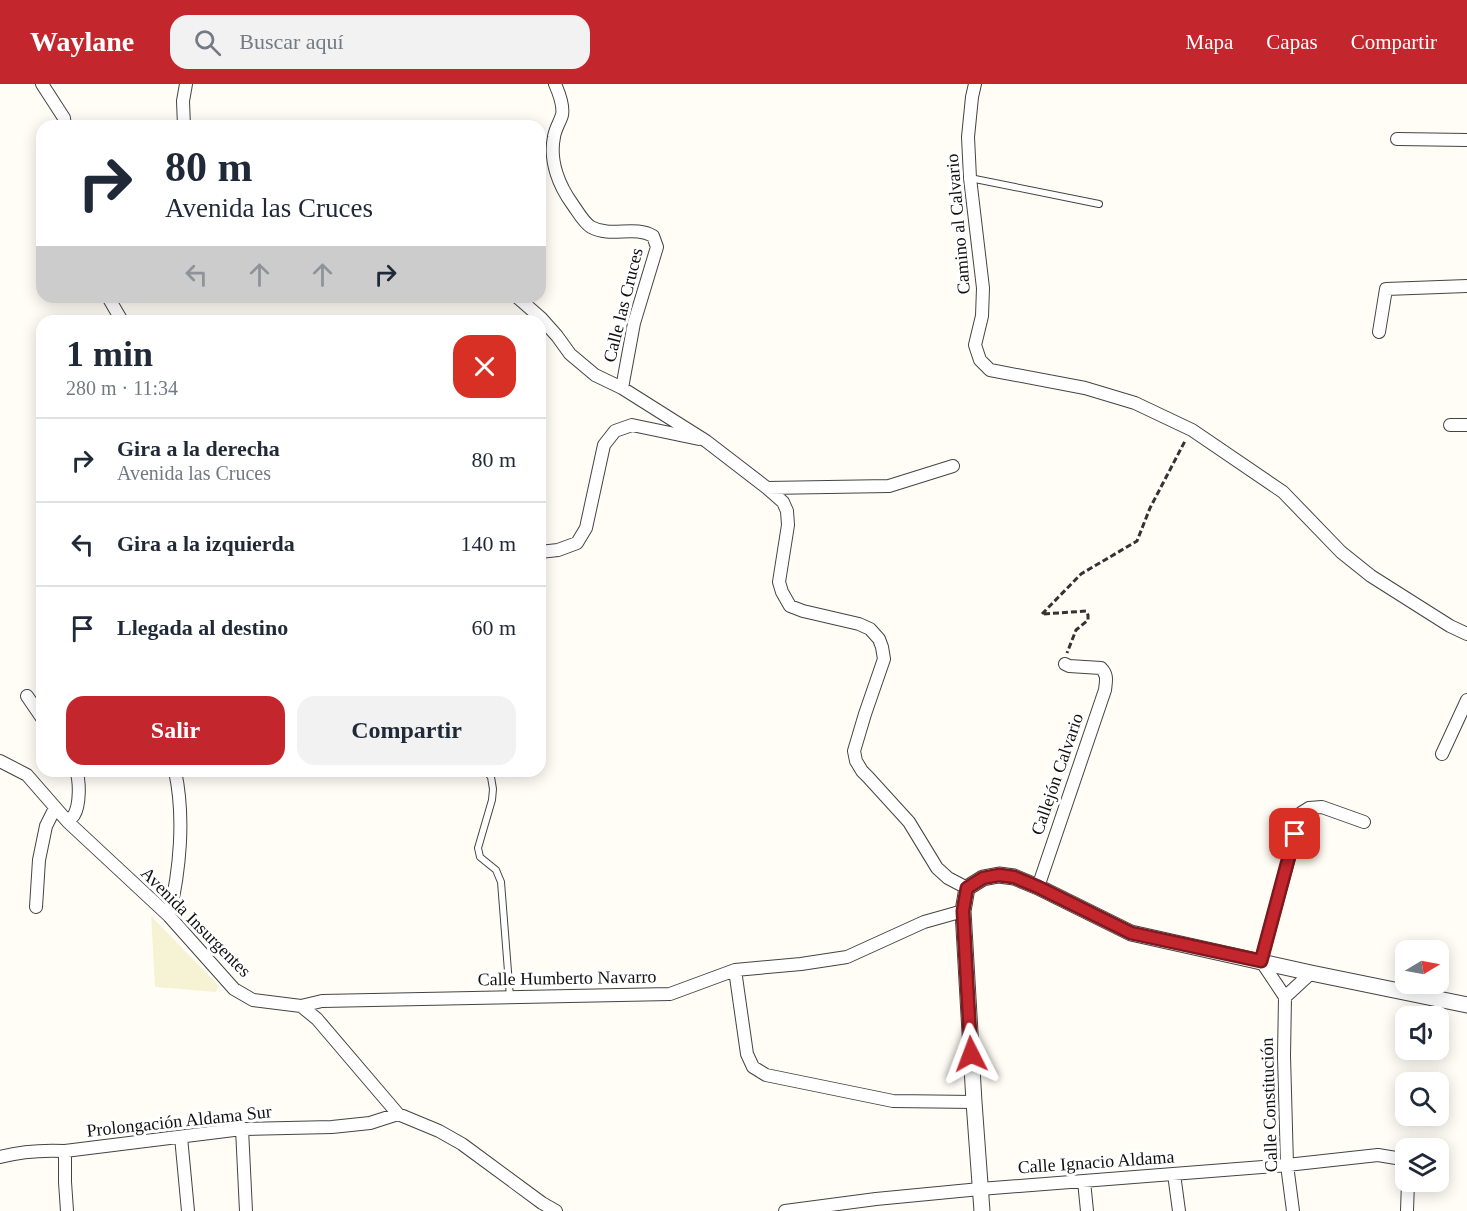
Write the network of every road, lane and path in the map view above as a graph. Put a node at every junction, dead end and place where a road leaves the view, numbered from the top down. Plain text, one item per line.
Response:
1 (42, 84) edge
2 (186, 84) edge
3 (555, 84) edge
4 (975, 84) edge
5 (64, 120) edge
6 (184, 120) edge
7 (1396, 140) dead end
8 (1467, 140) edge
9 (970, 178) junction
10 (1099, 204) dead end
11 (1467, 286) edge
12 (523, 303) edge
13 (536, 315) edge
14 (546, 324) edge
15 (1379, 332) dead end
16 (622, 388) junction
17 (1450, 424) dead end
18 (1467, 425) edge
19 (1192, 430) junction
20 (706, 441) junction
21 (953, 466) dead end
22 (767, 488) junction
23 (546, 551) edge
24 (1467, 634) edge
25 (1065, 664) joint
26 (27, 696) dead end
27 (1467, 700) edge
28 (36, 709) edge
29 (1442, 754) dead end
30 (0, 760) edge
31 (78, 777) edge
32 (176, 777) edge
33 (491, 777) edge
34 (55, 808) junction
35 (68, 822) junction
36 (1364, 822) dead end
37 (1038, 887) junction
38 (967, 888) junction
39 (36, 907) dead end
40 (963, 911) junction
41 (169, 916) junction
42 (1261, 961) junction
43 (735, 970) junction
44 (1311, 973) junction
45 (510, 997) junction
46 (1285, 997) junction
47 (1467, 1005) edge
48 (301, 1006) junction
49 (974, 1102) junction
50 (398, 1114) junction
51 (242, 1129) junction
52 (181, 1137) junction
53 (65, 1151) junction
54 (0, 1157) edge
55 (1395, 1158) edge
56 (1287, 1166) junction
57 (1174, 1174) junction
58 (1084, 1181) junction
59 (980, 1188) junction
60 (1408, 1192) edge
61 (542, 1207) edge
62 (67, 1211) edge
63 (188, 1211) edge
64 (246, 1211) edge
65 (556, 1211) edge
66 (785, 1211) edge
67 (982, 1211) edge
68 (1087, 1211) edge
69 (1179, 1211) edge
70 (1293, 1211) edge
71 (1407, 1211) edge

1 - 5 street
2 - 6 street
3 - 16 street, Calle las Cruces
4 - 9 street, Camino al Calvario
7 - 8 street
9 - 10 lane
9 - 19 street, Camino al Calvario
11 - 15 street
12 - 13 street
14 - 16 street
16 - 20 street
17 - 18 street
19 - 24 street
19 - 25 path
20 - 22 street
20 - 23 street
21 - 22 street
22 - 38 street
25 - 37 street, Callejón Calvario
26 - 28 street
27 - 29 street
30 - 34 street, Avenida Insurgentes
31 - 35 street
32 - 41 street
33 - 45 lane
34 - 35 street, Avenida Insurgentes
34 - 39 street
35 - 41 street, Avenida Insurgentes
36 - 42 street
37 - 38 street
37 - 42 street
38 - 40 street
40 - 43 street, Calle Humberto Navarro
40 - 49 street
41 - 48 street, Avenida Insurgentes
42 - 44 street
42 - 46 street
43 - 45 street, Calle Humberto Navarro
43 - 49 street
44 - 46 street
44 - 47 street
45 - 48 street, Calle Humberto Navarro
46 - 56 street, Calle Constitución
48 - 50 street
49 - 59 street
50 - 51 street, Prolongación Aldama Sur
50 - 61 street
51 - 52 street, Prolongación Aldama Sur
51 - 64 street
52 - 53 street, Prolongación Aldama Sur
52 - 63 street
53 - 54 street, Prolongación Aldama Sur
53 - 62 street
55 - 56 street, Calle Ignacio Aldama
56 - 57 street, Calle Ignacio Aldama
56 - 70 street, Calle Constitución
57 - 58 street, Calle Ignacio Aldama
57 - 69 street
58 - 59 street, Calle Ignacio Aldama
58 - 68 street
59 - 66 street, Calle Ignacio Aldama
59 - 67 street
60 - 71 street
61 - 65 street

